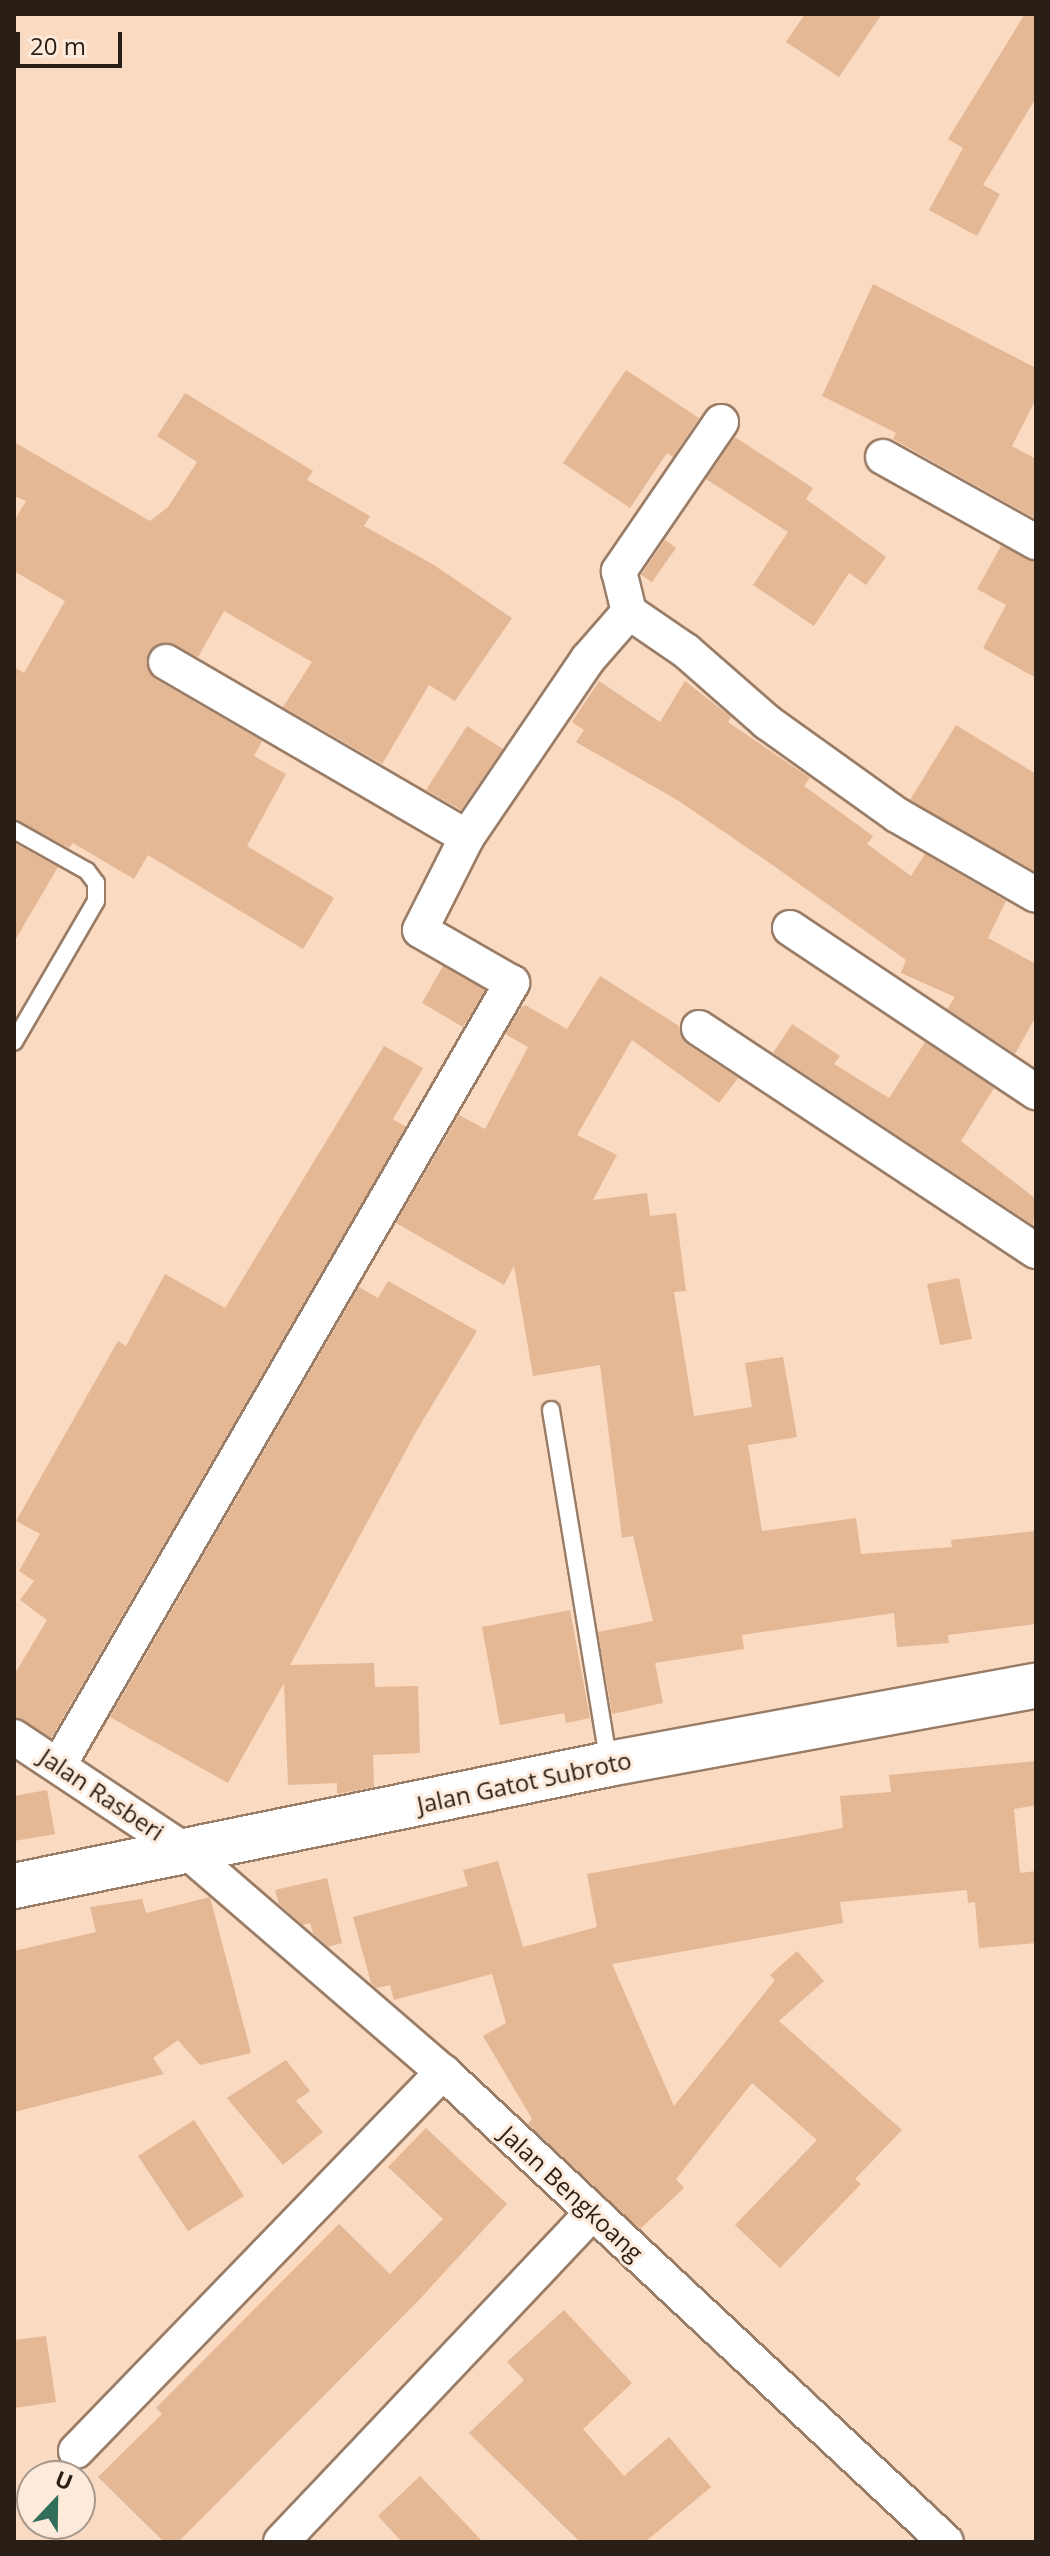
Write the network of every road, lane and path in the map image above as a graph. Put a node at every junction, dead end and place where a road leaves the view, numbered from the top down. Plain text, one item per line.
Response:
1 (721, 422) dead end
2 (883, 457) dead end
3 (1036, 542) edge
4 (629, 612) junction
5 (166, 662) dead end
6 (14, 830) edge
7 (467, 837) junction
8 (1036, 895) edge
9 (790, 928) dead end
10 (699, 1028) dead end
11 (14, 1042) edge
12 (1036, 1092) edge
13 (1036, 1251) edge
14 (551, 1410) dead end
15 (1036, 1686) edge
16 (14, 1737) edge
17 (60, 1763) junction
18 (609, 1764) junction
19 (190, 1854) junction
20 (14, 1886) edge
21 (443, 2072) junction
22 (593, 2212) junction
23 (76, 2451) dead end
24 (281, 2542) edge
25 (946, 2542) edge

1 - 4 street
2 - 3 street
4 - 7 street
4 - 8 street
5 - 7 street
6 - 11 lane
7 - 17 street
9 - 12 street
10 - 13 street
14 - 18 lane
15 - 18 main road, Jalan Gatot Subroto
16 - 17 street, Jalan Rasberi
17 - 19 street, Jalan Rasberi
18 - 19 main road, Jalan Gatot Subroto
19 - 20 main road, Jalan Gatot Subroto
19 - 21 street, Jalan Bengkoang
21 - 22 street, Jalan Bengkoang
21 - 23 street
22 - 24 street
22 - 25 street, Jalan Bengkoang

